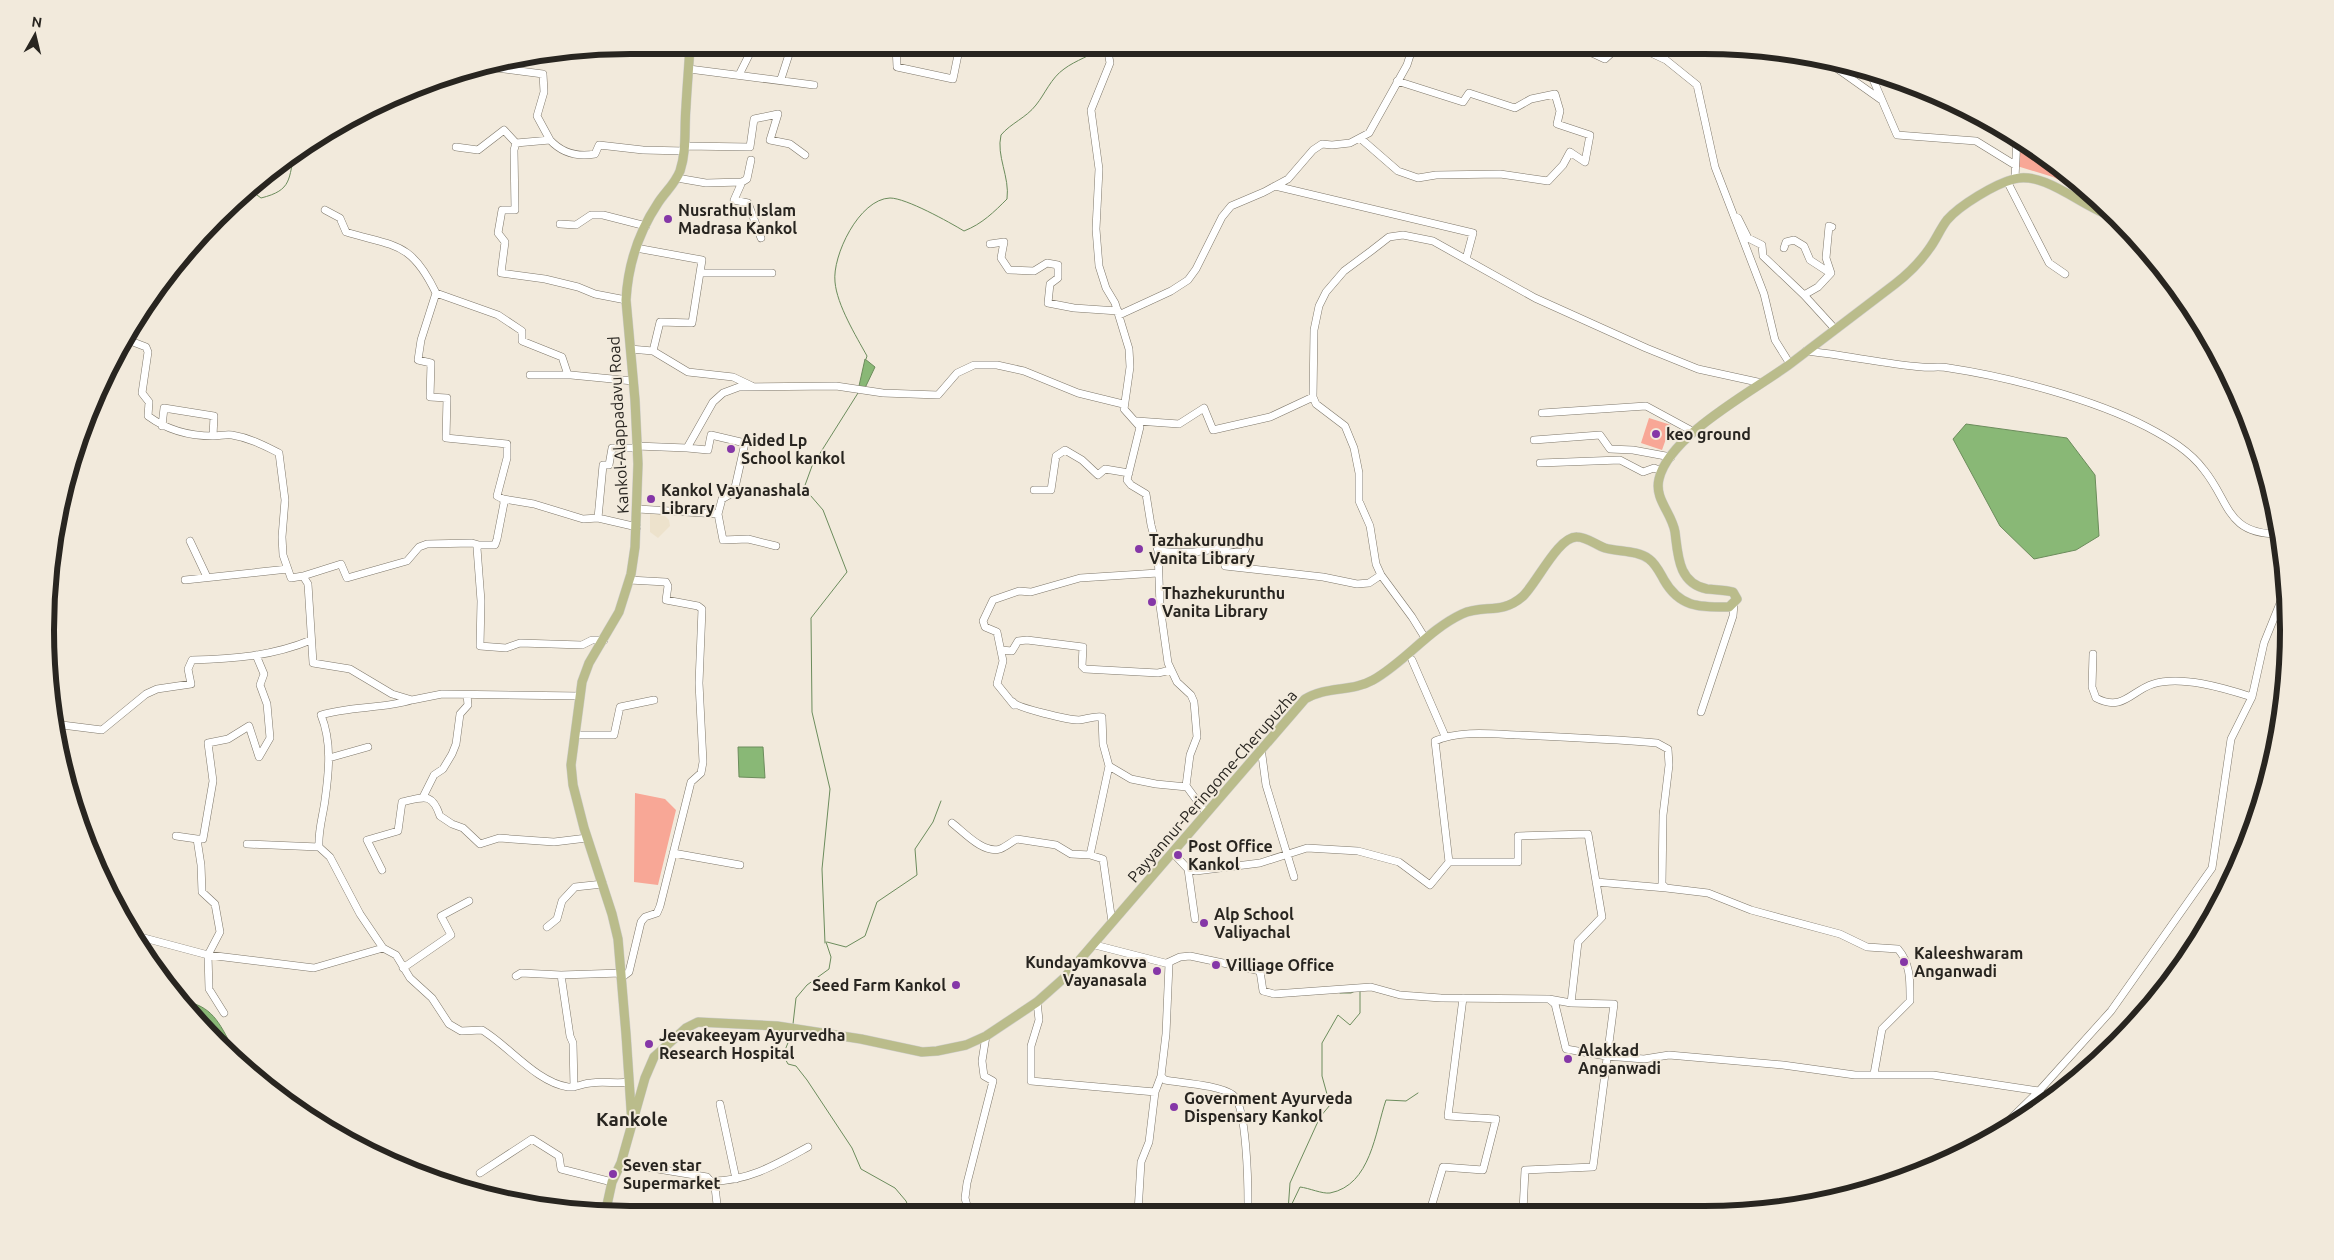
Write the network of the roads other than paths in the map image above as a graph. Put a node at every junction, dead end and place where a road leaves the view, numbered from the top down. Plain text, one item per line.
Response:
1 (690, 54) edge
2 (750, 54) edge
3 (789, 54) edge
4 (896, 54) edge
5 (958, 54) edge
6 (1108, 54) edge
7 (1410, 54) edge
8 (1594, 54) edge
9 (1611, 54) edge
10 (1653, 54) edge
11 (501, 69) edge
12 (689, 69) junction
13 (1839, 70) edge
14 (739, 75) junction
15 (781, 79) junction
16 (1873, 79) edge
17 (1397, 81) junction
18 (814, 85) dead end
19 (1882, 100) junction
20 (1360, 138) junction
21 (550, 140) junction
22 (516, 143) junction
23 (2016, 146) edge
24 (456, 147) dead end
25 (685, 148) junction
26 (806, 155) dead end
27 (751, 160) dead end
28 (2015, 165) junction
29 (677, 178) junction
30 (2011, 180) junction
31 (742, 182) junction
32 (1275, 186) junction
33 (325, 210) dead end
34 (2099, 211) edge
35 (1733, 216) junction
36 (560, 224) dead end
37 (646, 226) junction
38 (1832, 227) dead end
39 (761, 238) dead end
40 (990, 244) dead end
41 (636, 248) junction
42 (1784, 248) dead end
43 (1466, 258) junction
44 (700, 273) junction
45 (772, 273) dead end
46 (1831, 273) junction
47 (2065, 274) dead end
48 (436, 293) junction
49 (1804, 295) junction
50 (626, 300) junction
51 (1118, 313) junction
52 (1835, 329) junction
53 (133, 342) dead end
54 (630, 349) junction
55 (653, 351) junction
56 (1806, 351) junction
57 (1790, 364) junction
58 (568, 375) junction
59 (530, 376) dead end
60 (634, 381) junction
61 (1762, 383) junction
62 (755, 387) junction
63 (1313, 397) junction
64 (1123, 404) junction
65 (1542, 413) dead end
66 (1137, 421) junction
67 (162, 426) junction
68 (1694, 432) junction
69 (213, 436) junction
70 (1534, 440) dead end
71 (636, 447) junction
72 (687, 448) junction
73 (1670, 457) junction
74 (1540, 464) dead end
75 (1662, 470) junction
76 (1128, 473) junction
77 (1034, 490) dead end
78 (503, 499) junction
79 (638, 509) junction
80 (718, 514) junction
81 (598, 518) junction
82 (637, 527) junction
83 (2272, 534) edge
84 (190, 540) dead end
85 (479, 545) junction
86 (776, 546) dead end
87 (1158, 551) junction
88 (288, 569) junction
89 (1158, 573) junction
90 (1381, 575) junction
91 (303, 576) junction
92 (207, 577) junction
93 (185, 580) dead end
94 (629, 580) junction
95 (1734, 604) junction
96 (2279, 605) edge
97 (1425, 638) junction
98 (311, 640) junction
99 (604, 640) junction
100 (1001, 650) junction
101 (2093, 654) dead end
102 (256, 655) junction
103 (1412, 660) dead end
104 (1171, 670) junction
105 (467, 695) junction
106 (580, 696) junction
107 (2252, 696) junction
108 (1011, 697) dead end
109 (412, 700) junction
110 (654, 700) dead end
111 (1014, 704) junction
112 (1701, 712) dead end
113 (62, 725) edge
114 (575, 735) junction
115 (1445, 736) junction
116 (368, 748) dead end
117 (1261, 748) junction
118 (329, 758) junction
119 (1108, 766) junction
120 (1186, 786) junction
121 (423, 797) junction
122 (1206, 813) junction
123 (952, 823) dead end
124 (176, 836) dead end
125 (587, 838) junction
126 (197, 839) junction
127 (247, 844) dead end
128 (319, 847) junction
129 (673, 853) junction
130 (1173, 853) junction
131 (1090, 855) junction
132 (1286, 856) junction
133 (1449, 862) junction
134 (740, 864) dead end
135 (1188, 869) junction
136 (382, 870) dead end
137 (1294, 877) dead end
138 (1596, 882) junction
139 (603, 884) junction
140 (1666, 888) junction
141 (469, 901) dead end
142 (1195, 919) dead end
143 (1112, 922) junction
144 (546, 927) dead end
145 (143, 938) edge
146 (1095, 945) junction
147 (383, 948) junction
148 (208, 955) junction
149 (1167, 963) junction
150 (403, 968) junction
151 (562, 975) junction
152 (621, 975) junction
153 (516, 976) dead end
154 (1464, 998) junction
155 (1549, 999) junction
156 (1037, 1002) junction
157 (1571, 1003) junction
158 (224, 1013) dead end
159 (986, 1036) junction
160 (1606, 1056) junction
161 (1874, 1074) junction
162 (1161, 1076) junction
163 (629, 1082) junction
164 (574, 1087) junction
165 (1155, 1092) junction
166 (2039, 1092) junction
167 (2043, 1096) edge
168 (720, 1104) dead end
169 (2016, 1114) edge
170 (632, 1124) junction
171 (808, 1147) dead end
172 (621, 1163) junction
173 (480, 1173) dead end
174 (736, 1179) junction
175 (712, 1181) junction
176 (612, 1182) junction
177 (607, 1205) edge
178 (717, 1206) edge
179 (967, 1206) edge
180 (1138, 1206) edge
181 (1249, 1206) edge
182 (1431, 1206) edge
183 (1523, 1206) edge

1 - 12 main road, Kankol-Alappadavu Road
2 - 14 street
3 - 15 street
4 - 5 street
6 - 51 street
7 - 17 street
8 - 9 street
10 - 35 street
11 - 21 street
12 - 14 street
12 - 25 main road, Kankol-Alappadavu Road
13 - 19 street
14 - 15 street
15 - 18 street
16 - 19 street
17 - 20 street
17 - 20 street
19 - 28 street
20 - 32 street
21 - 22 street
21 - 25 street
22 - 24 street
22 - 50 street
23 - 28 street
25 - 26 street
25 - 29 main road, Kankol-Alappadavu Road
27 - 31 street
28 - 30 street
29 - 31 street
29 - 37 main road, Kankol-Alappadavu Road
30 - 34 main road
30 - 47 street
30 - 52 main road
31 - 39 street
32 - 43 street
32 - 51 street
33 - 48 street
35 - 49 street
35 - 57 street
36 - 37 street
37 - 41 main road, Kankol-Alappadavu Road
38 - 46 street
40 - 51 street
41 - 44 street
41 - 50 main road, Kankol-Alappadavu Road
42 - 46 street
43 - 61 street
43 - 63 street
44 - 45 street
44 - 55 street
46 - 49 street
48 - 58 street
48 - 78 street
49 - 52 street
50 - 54 main road, Kankol-Alappadavu Road
51 - 64 street
52 - 56 main road
53 - 67 street
54 - 55 street
54 - 60 main road, Kankol-Alappadavu Road
55 - 62 street
56 - 57 main road
56 - 83 street
57 - 61 main road
58 - 59 street
58 - 60 street
60 - 71 main road, Kankol-Alappadavu Road
61 - 68 main road
62 - 64 street
62 - 72 street
63 - 66 street
63 - 90 street
64 - 66 street
65 - 68 street
66 - 76 street
67 - 69 street
67 - 69 street
68 - 73 main road
69 - 88 street
70 - 73 street
71 - 72 street
71 - 79 main road, Kankol-Alappadavu Road
71 - 81 street
72 - 80 street
73 - 75 main road
74 - 75 street
75 - 95 main road
76 - 77 street
76 - 87 street
78 - 81 street
78 - 85 street
79 - 80 street
79 - 82 main road, Kankol-Alappadavu Road
80 - 86 street
81 - 82 street
82 - 94 main road, Kankol-Alappadavu Road
84 - 92 street
85 - 91 street
85 - 99 street
87 - 89 street
87 - 90 street
88 - 91 street
88 - 92 street
89 - 100 street
89 - 104 street
90 - 97 street
91 - 98 street
92 - 93 street
94 - 99 main road, Kankol-Alappadavu Road
94 - 129 street
95 - 97 main road, Payyannur-Peringome-Cherupuzha
95 - 112 street
96 - 107 street
97 - 117 main road, Payyannur-Peringome-Cherupuzha
98 - 102 street
98 - 109 street
99 - 106 main road, Kankol-Alappadavu Road
100 - 104 street
100 - 111 street
101 - 107 street
102 - 113 street
102 - 126 street
103 - 115 street
104 - 120 street
105 - 106 street
105 - 109 street
105 - 121 street
106 - 114 main road, Kankol-Alappadavu Road
107 - 166 street
108 - 111 street
109 - 118 street
110 - 114 street
111 - 119 street
114 - 125 main road, Kankol-Alappadavu Road
115 - 133 street
115 - 140 street
116 - 118 street
117 - 122 main road, Payyannur-Peringome-Cherupuzha
117 - 132 street
118 - 128 street
119 - 120 street
119 - 131 street
120 - 122 street
121 - 125 street
121 - 136 street
122 - 130 main road, Payyannur-Peringome-Cherupuzha
123 - 131 street
124 - 126 street
125 - 139 main road, Kankol-Alappadavu Road
126 - 148 street
127 - 128 street
128 - 147 street
129 - 134 street
129 - 152 street
130 - 135 street
130 - 143 main road, Payyannur-Peringome-Cherupuzha
131 - 143 street
132 - 133 street
132 - 135 street
132 - 137 street
133 - 138 street
135 - 142 street
138 - 140 street
138 - 157 street
139 - 144 street
139 - 152 main road, Kankol-Alappadavu Road
140 - 161 street
141 - 150 street
143 - 146 main road, Payyannur-Peringome-Cherupuzha
145 - 148 street
146 - 149 street
146 - 156 main road, Payyannur-Peringome-Cherupuzha
147 - 148 street
147 - 150 street
148 - 158 street
149 - 154 street
149 - 162 street
150 - 164 street
151 - 152 street
151 - 153 street
151 - 164 street
152 - 163 main road, Kankol-Alappadavu Road
154 - 155 street
154 - 182 street
155 - 157 street
155 - 160 street
156 - 159 main road, Payyannur-Peringome-Cherupuzha
156 - 165 street
157 - 160 street
159 - 170 main road, Payyannur-Peringome-Cherupuzha
159 - 179 street
160 - 161 street
160 - 183 street
161 - 166 street
162 - 165 street
162 - 181 street
163 - 164 street
163 - 170 main road, Kankol-Alappadavu Road
165 - 180 street
166 - 167 street
166 - 169 street
168 - 174 street
170 - 172 main road, Kankol-Alappadavu Road
171 - 174 street
172 - 175 street
172 - 176 main road, Kankol-Alappadavu Road
173 - 176 street
174 - 175 street
175 - 178 street
176 - 177 main road, Kankol-Alappadavu Road

